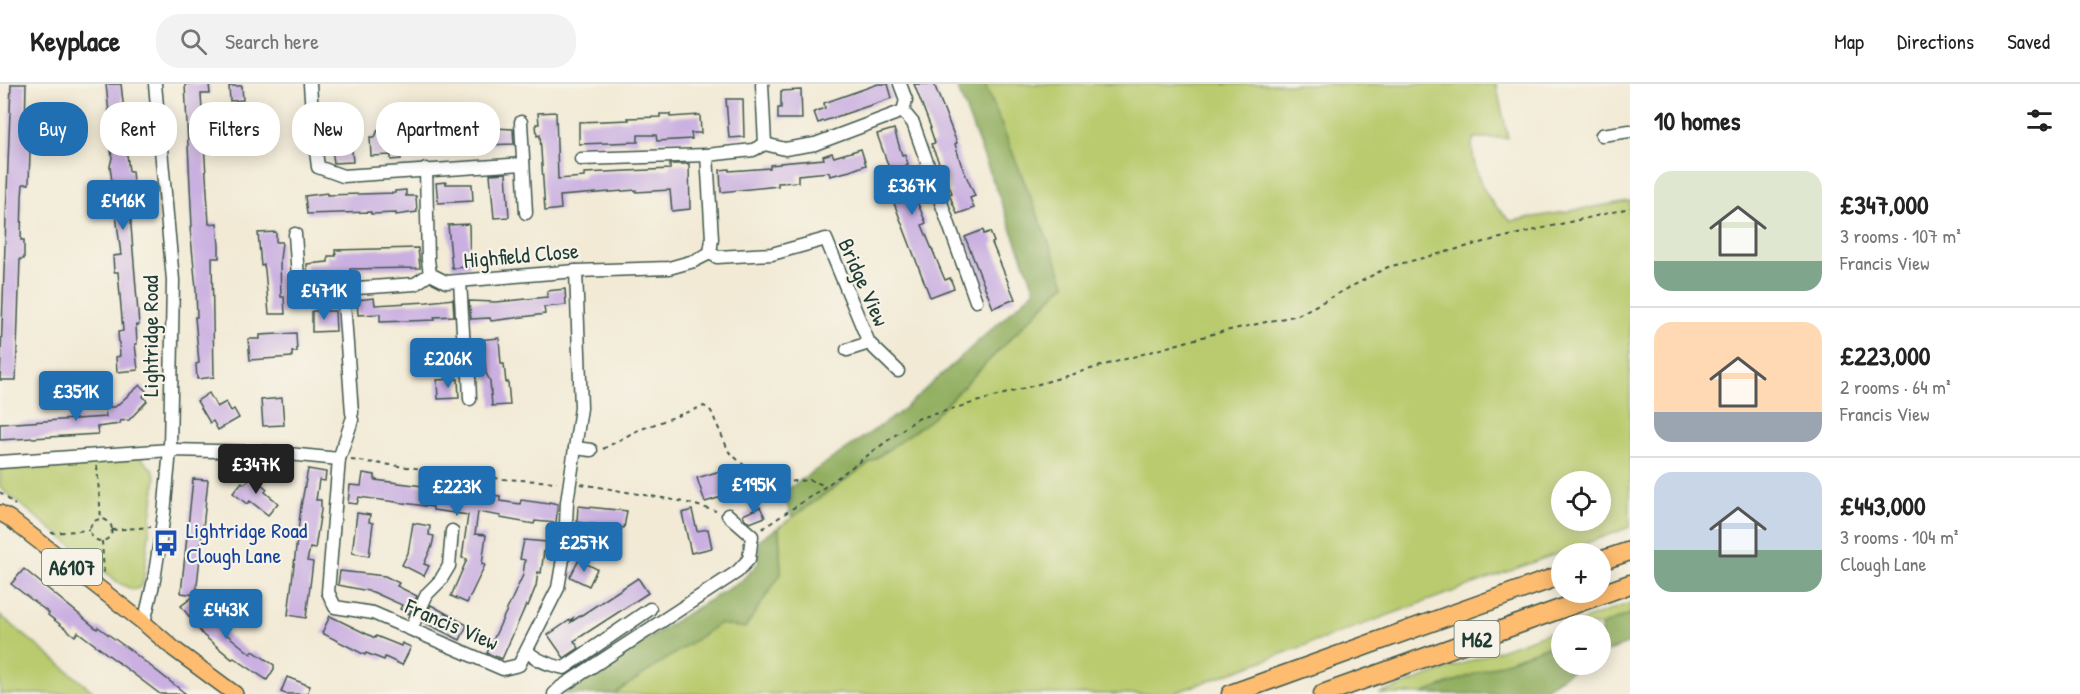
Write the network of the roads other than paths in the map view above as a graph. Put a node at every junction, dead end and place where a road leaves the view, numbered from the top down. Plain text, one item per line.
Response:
1 (155, 84) edge
2 (310, 84) edge
3 (762, 84) edge
4 (900, 84) edge
5 (903, 111) junction
6 (521, 122) dead end
7 (1630, 131) edge
8 (1602, 135) dead end
9 (765, 144) junction
10 (707, 155) junction
11 (581, 159) dead end
12 (523, 164) junction
13 (426, 169) junction
14 (526, 213) dead end
15 (296, 234) dead end
16 (710, 253) junction
17 (576, 271) junction
18 (430, 274) junction
19 (460, 281) junction
20 (343, 289) junction
21 (976, 301) dead end
22 (869, 343) junction
23 (847, 350) dead end
24 (898, 371) dead end
25 (470, 399) dead end
26 (575, 448) junction
27 (170, 450) junction
28 (596, 451) road end
29 (339, 459) junction
30 (0, 462) edge
31 (0, 513) edge
32 (728, 515) road end
33 (452, 531) dead end
34 (565, 547) junction
35 (1630, 550) edge
36 (596, 552) dead end
37 (1611, 557) edge
38 (1551, 579) edge
39 (1630, 584) edge
40 (650, 609) dead end
41 (144, 623) junction
42 (411, 629) junction
43 (527, 651) junction
44 (235, 694) edge
45 (554, 694) edge
46 (1231, 694) edge
47 (1323, 694) edge

1 - 27 street, Lightridge Road
2 - 13 street
3 - 9 street
4 - 5 street
5 - 9 street
5 - 21 street
6 - 12 street
7 - 8 street
9 - 10 street
10 - 11 street
10 - 16 street
12 - 13 street
12 - 14 street
13 - 18 street
15 - 20 street
16 - 17 street, Highfield Close
16 - 22 street, Bridge View
17 - 19 street, Highfield Close
17 - 26 street, Francis View
18 - 19 street, Highfield Close
18 - 20 street
19 - 25 street
20 - 29 street, Francis View
22 - 23 street
22 - 24 street, Bridge View
26 - 28 street
26 - 34 street, Francis View
27 - 29 street
27 - 30 street
27 - 41 street, Lightridge Road
29 - 42 street, Francis View
31 - 41 main road, A6107
32 - 45 street
33 - 42 street
34 - 36 street
34 - 43 street, Francis View
35 - 37 highway
38 - 46 highway, M62
39 - 47 highway, M62
40 - 43 street
41 - 44 main road, A6107
42 - 43 street, Francis View

